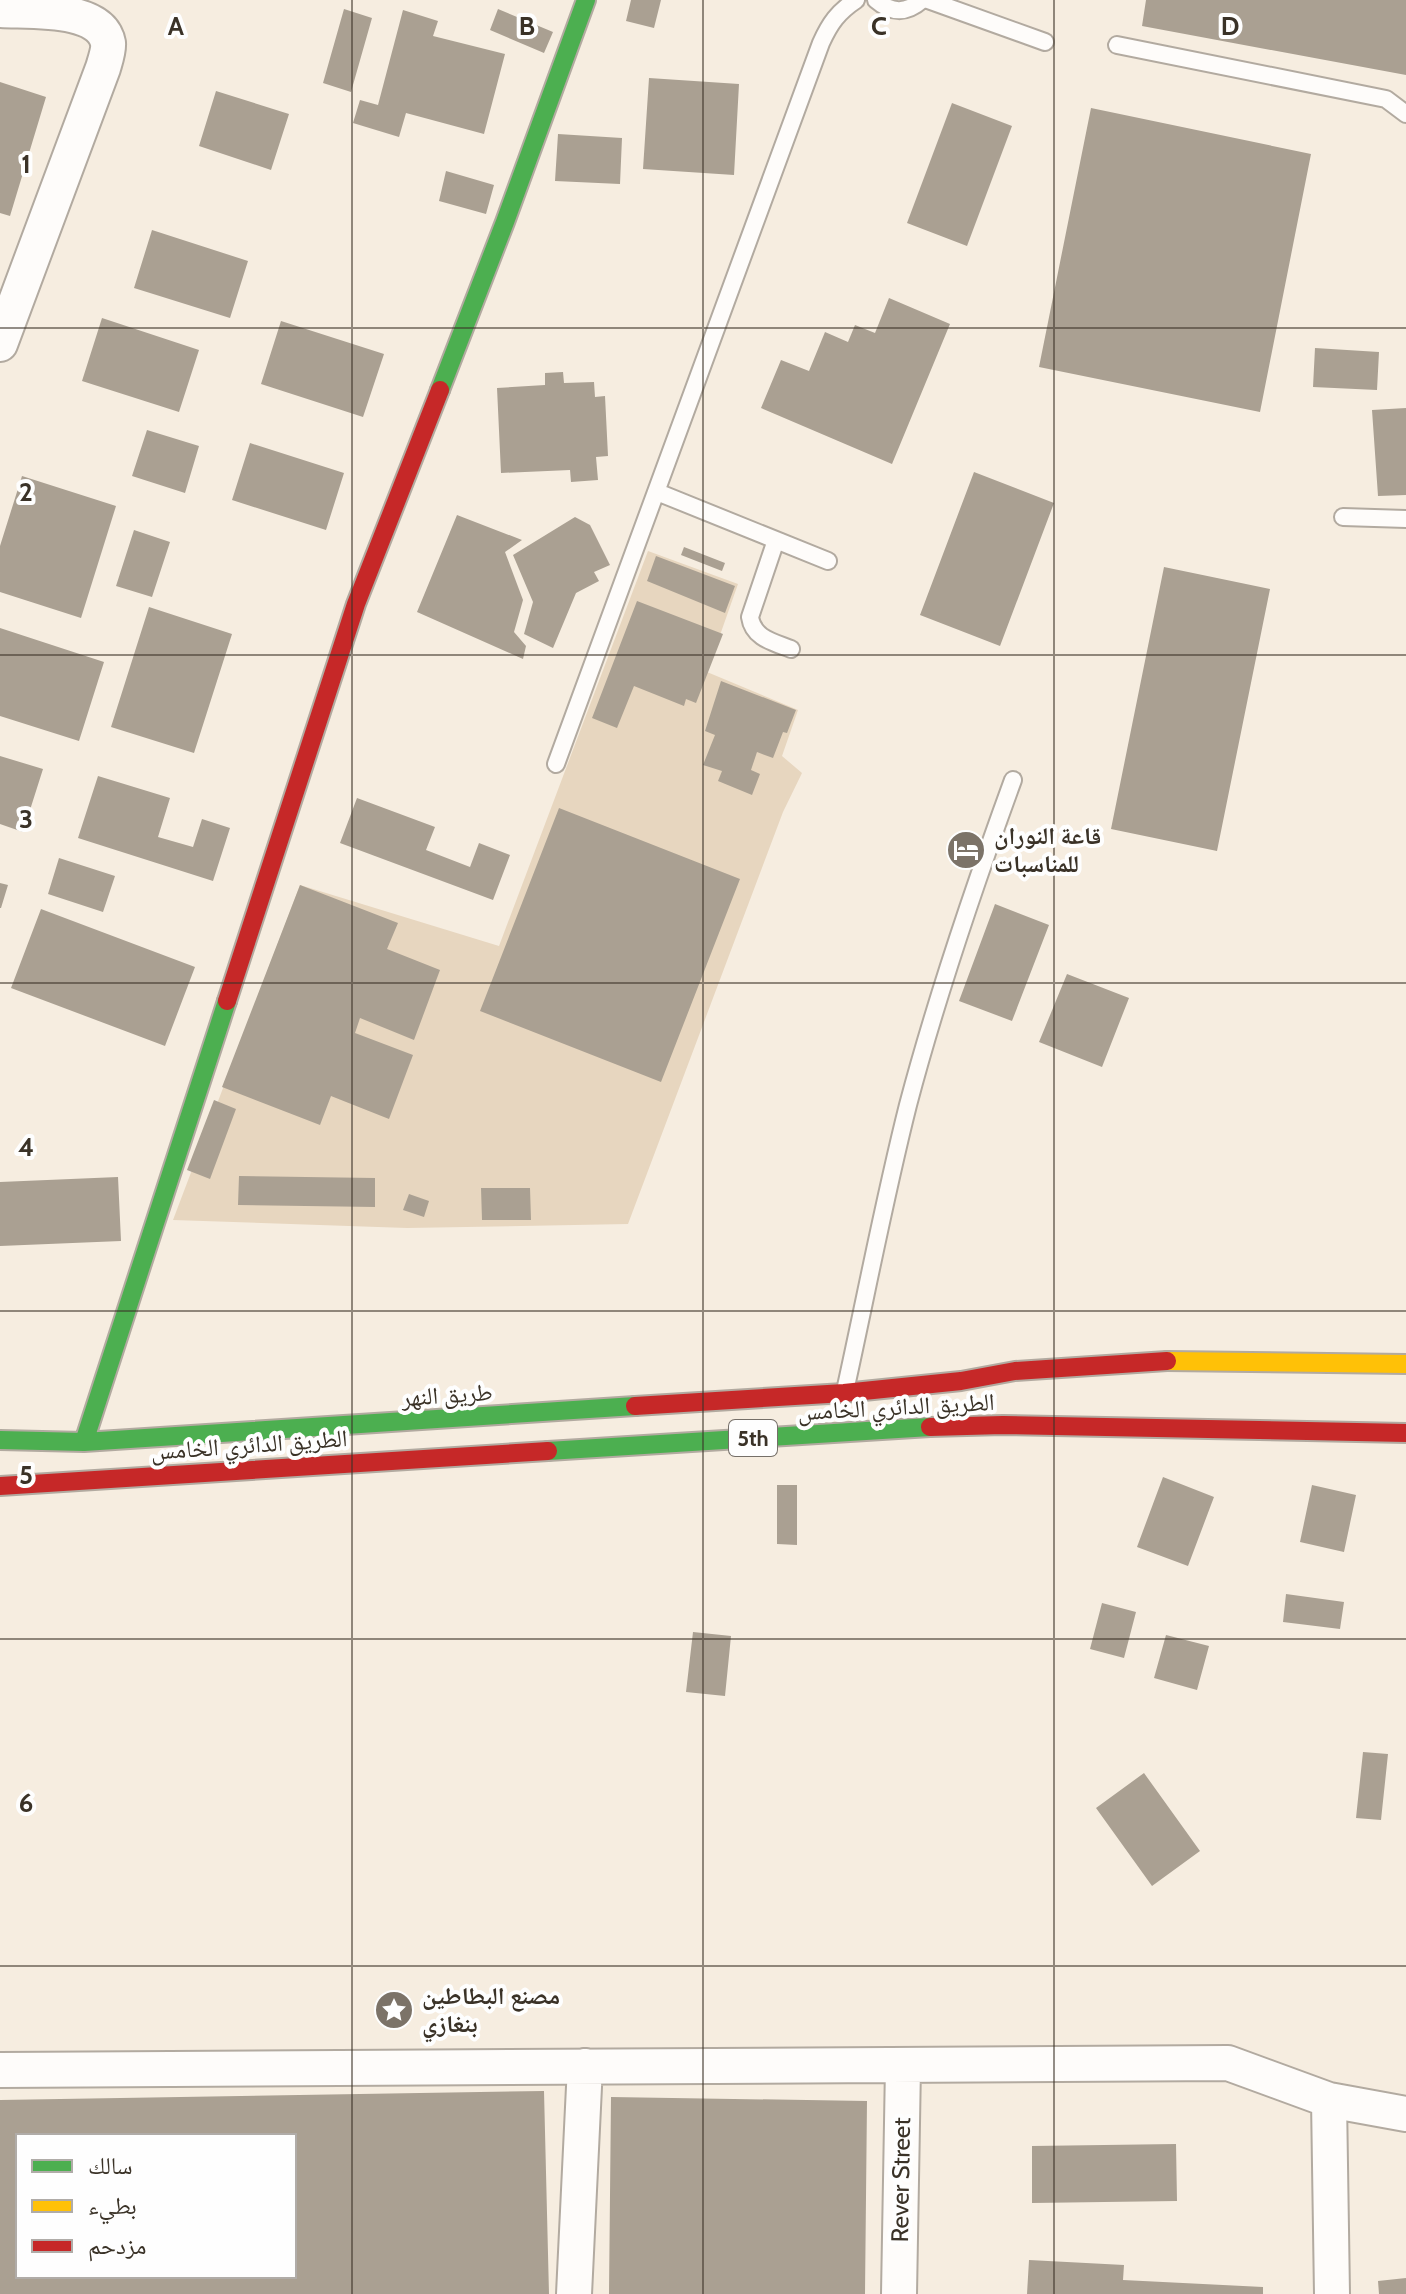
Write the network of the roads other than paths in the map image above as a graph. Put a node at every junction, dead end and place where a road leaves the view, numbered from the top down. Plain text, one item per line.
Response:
1 (586, 0) edge
2 (856, 0) edge
3 (876, 0) edge
4 (925, 0) edge
5 (0, 10) edge
6 (1045, 42) dead end
7 (1117, 45) dead end
8 (1406, 114) edge
9 (0, 344) edge
10 (657, 492) junction
11 (1343, 517) dead end
12 (1406, 519) edge
13 (776, 540) junction
14 (828, 561) dead end
15 (791, 649) dead end
16 (556, 764) dead end
17 (1013, 780) dead end
18 (1406, 1364) edge
19 (898, 1389) joint
20 (844, 1393) junction
21 (1401, 1434) edge
22 (0, 1440) edge
23 (84, 1442) junction
24 (0, 1486) edge
25 (585, 2066) junction
26 (903, 2066) junction
27 (0, 2070) edge
28 (1329, 2100) junction
29 (1406, 2114) edge
30 (574, 2294) edge
31 (899, 2294) edge
32 (1332, 2294) edge

1 - 23 main road
2 - 10 lane
3 - 4 lane
4 - 6 lane
5 - 9 street
7 - 8 lane
10 - 13 lane
10 - 16 lane
11 - 12 lane
13 - 14 lane
13 - 15 lane
17 - 20 lane
18 - 19 main road, الطريق الدائري الخامس
19 - 20 main road, طريق النهر
20 - 23 main road, طريق النهر
21 - 24 main road, الطريق الدائري الخامس / 5th
22 - 23 main road, طريق النهر
25 - 26 street
25 - 27 street
25 - 30 street
26 - 28 street
26 - 31 street, Rever Street
28 - 29 street
28 - 32 street

